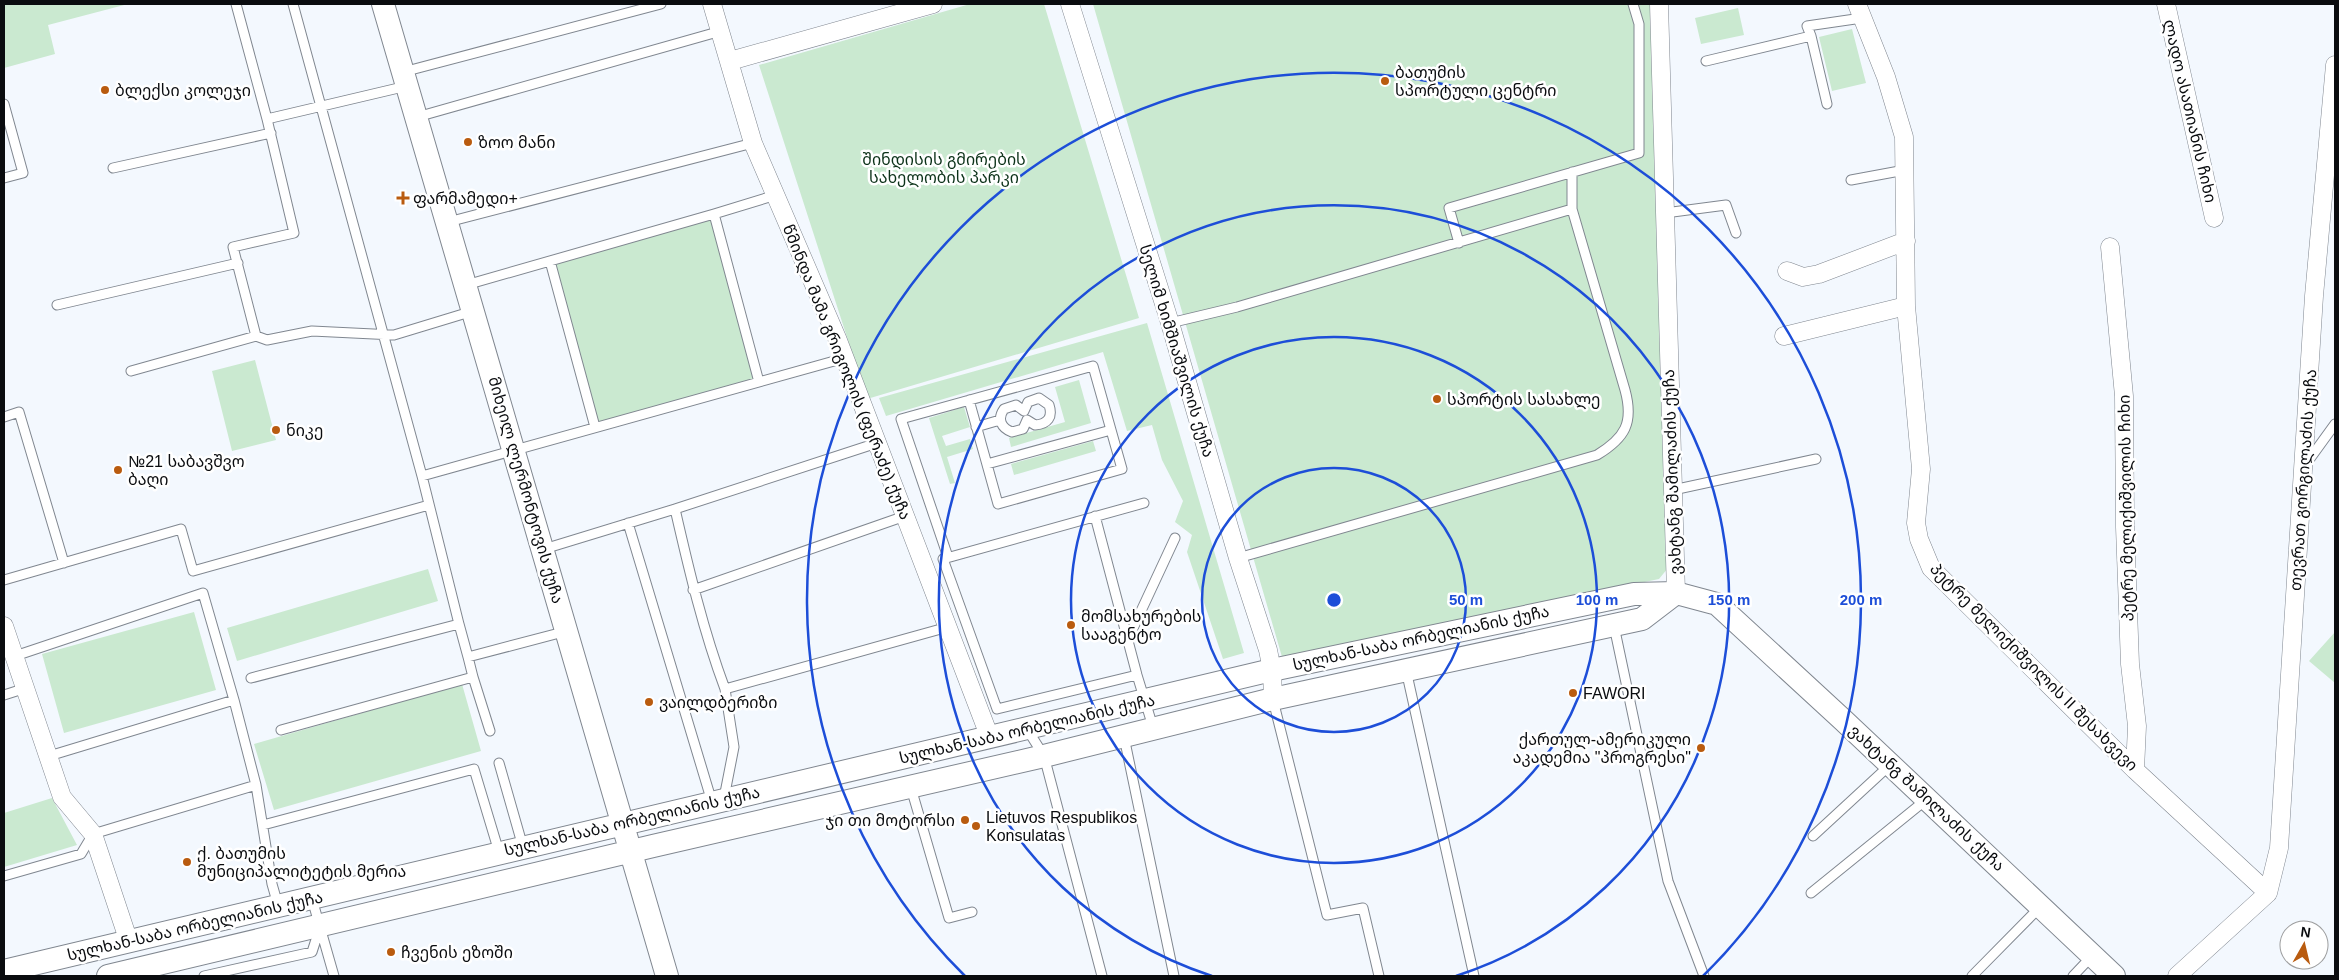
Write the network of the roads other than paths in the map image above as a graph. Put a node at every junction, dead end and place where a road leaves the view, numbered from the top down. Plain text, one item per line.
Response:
1 (236, 4) edge
2 (293, 4) edge
3 (383, 4) edge
4 (661, 4) edge
5 (712, 4) edge
6 (933, 4) edge
7 (1070, 4) edge
8 (1633, 4) edge
9 (1659, 4) edge
10 (2166, 4) edge
11 (1860, 11) edge
12 (721, 30) junction
13 (1810, 36) junction
14 (730, 60) junction
15 (1706, 61) dead end
16 (2335, 65) edge
17 (405, 79) junction
18 (4, 104) edge
19 (1826, 104) dead end
20 (321, 106) junction
21 (417, 117) junction
22 (267, 119) junction
23 (271, 133) junction
24 (753, 143) junction
25 (113, 168) dead end
26 (1905, 170) junction
27 (1572, 172) junction
28 (4, 178) edge
29 (1851, 180) dead end
30 (776, 194) junction
31 (1572, 209) junction
32 (1665, 213) junction
33 (714, 214) junction
34 (2214, 218) dead end
35 (448, 223) junction
36 (1736, 233) dead end
37 (1906, 241) junction
38 (1459, 243) junction
39 (2110, 246) dead end
40 (550, 261) junction
41 (238, 263) junction
42 (1787, 271) dead end
43 (466, 285) junction
44 (57, 305) dead end
45 (1906, 306) junction
46 (473, 311) junction
47 (1170, 323) junction
48 (383, 334) junction
49 (256, 336) junction
50 (1784, 336) dead end
51 (845, 358) junction
52 (131, 371) dead end
53 (759, 382) junction
54 (969, 400) junction
55 (1024, 411) junction
56 (4, 417) edge
57 (1000, 420) junction
58 (1027, 420) junction
59 (2335, 424) edge
60 (595, 427) junction
61 (976, 427) junction
62 (1111, 430) junction
63 (877, 443) junction
64 (514, 449) junction
65 (1816, 459) dead end
66 (987, 464) junction
67 (2304, 466) junction
68 (422, 476) junction
69 (1673, 490) junction
70 (1144, 503) dead end
71 (429, 505) junction
72 (675, 509) junction
73 (905, 516) junction
74 (1095, 516) junction
75 (628, 524) junction
76 (1175, 538) dead end
77 (544, 549) junction
78 (948, 557) junction
79 (1238, 558) junction
80 (64, 563) junction
81 (4, 580) edge
82 (693, 590) junction
83 (1676, 593) junction
84 (459, 624) junction
85 (4, 626) edge
86 (1614, 626) junction
87 (948, 627) junction
88 (567, 631) junction
89 (1128, 639) junction
90 (15, 656) junction
91 (468, 657) junction
92 (1272, 670) junction
93 (1406, 670) junction
94 (1137, 674) junction
95 (473, 677) junction
96 (251, 678) dead end
97 (26, 688) junction
98 (725, 689) junction
99 (4, 695) edge
100 (234, 700) junction
101 (1272, 700) junction
102 (1145, 701) junction
103 (1153, 727) junction
104 (1026, 729) junction
105 (281, 730) dead end
106 (490, 731) dead end
107 (1124, 734) junction
108 (990, 738) junction
109 (49, 756) junction
110 (1044, 756) junction
111 (499, 763) dead end
112 (1890, 765) junction
113 (2135, 770) junction
114 (256, 785) junction
115 (910, 785) junction
116 (1927, 799) junction
117 (718, 800) junction
118 (624, 824) junction
119 (262, 825) junction
120 (93, 834) junction
121 (1813, 836) dead end
122 (523, 847) junction
123 (499, 852) junction
124 (631, 852) junction
125 (4, 876) edge
126 (1811, 893) dead end
127 (2268, 893) junction
128 (312, 899) junction
129 (2041, 906) junction
130 (278, 907) junction
131 (972, 912) dead end
132 (320, 927) junction
133 (129, 942) junction
134 (2092, 956) junction
135 (4, 971) edge
136 (154, 972) edge
137 (108, 976) edge
138 (204, 976) edge
139 (334, 976) edge
140 (667, 976) edge
141 (1102, 976) edge
142 (1174, 976) edge
143 (1379, 976) edge
144 (1474, 976) edge
145 (1704, 976) edge
146 (1972, 976) edge
147 (2073, 976) edge
148 (2114, 976) edge
149 (2177, 976) edge

1 - 22 lane
2 - 20 lane
3 - 17 street, მიხეილ ლერმონტოვის ქუჩა
4 - 17 lane
5 - 12 street, წმინდა მამა გრიგოლის (ფერაძე) ქუჩა
6 - 14 street
7 - 47 street, სელიმ ხიმშიაშვილის ქუჩა
8 - 27 lane
9 - 32 street, ვახტანგ შამილაძის ქუჩა
10 - 34 street, ლადო ასათიანის ჩიხი
11 - 13 lane
11 - 26 street, პეტრე მელიქიშვილის II შესახვევი
12 - 14 street, წმინდა მამა გრიგოლის (ფერაძე) ქუჩა
12 - 21 lane
13 - 15 lane
13 - 19 lane
14 - 24 street, წმინდა მამა გრიგოლის (ფერაძე) ქუჩა
16 - 67 street, თევრათ გორგილაძის ქუჩა
17 - 20 lane
17 - 21 street, მიხეილ ლერმონტოვის ქუჩა
18 - 28 lane
20 - 22 lane
20 - 48 lane
21 - 35 street, მიხეილ ლერმონტოვის ქუჩა
22 - 23 lane
23 - 25 lane
23 - 41 lane
24 - 30 street, წმინდა მამა გრიგოლის (ფერაძე) ქუჩა
24 - 35 lane
26 - 29 lane
26 - 37 street, პეტრე მელიქიშვილის II შესახვევი
27 - 31 lane
27 - 38 lane
30 - 33 lane
30 - 51 street, წმინდა მამა გრიგოლის (ფერაძე) ქუჩა
31 - 38 lane
31 - 79 lane
32 - 36 lane
32 - 69 street, ვახტანგ შამილაძის ქუჩა
33 - 40 lane
33 - 53 lane
35 - 43 street, მიხეილ ლერმონტოვის ქუჩა
37 - 42 street
37 - 45 street, პეტრე მელიქიშვილის II შესახვევი
38 - 47 lane
39 - 113 street, პეტრე მელიქიშვილის ჩიხი
40 - 43 lane
40 - 60 lane
41 - 44 lane
41 - 49 lane
43 - 46 street, მიხეილ ლერმონტოვის ქუჩა
45 - 50 street
45 - 113 street, პეტრე მელიქიშვილის II შესახვევი
46 - 48 lane
46 - 64 street, მიხეილ ლერმონტოვის ქუჩა
47 - 79 street, სელიმ ხიმშიაშვილის ქუჩა
48 - 49 lane
48 - 68 lane
49 - 52 lane
51 - 53 lane
51 - 63 street, წმინდა მამა გრიგოლის (ფერაძე) ქუჩა
53 - 60 lane
54 - 61 lane
54 - 62 lane
54 - 78 lane
55 - 57 lane
55 - 58 lane
55 - 58 lane
56 - 80 lane
57 - 58 lane
57 - 61 lane
59 - 67 lane
60 - 64 lane
61 - 66 lane
62 - 66 lane
62 - 66 lane
63 - 72 lane
63 - 73 street, წმინდა მამა გრიგოლის (ფერაძე) ქუჩა
64 - 68 lane
64 - 77 street, მიხეილ ლერმონტოვის ქუჩა
65 - 69 lane
67 - 127 street, თევრათ გორგილაძის ქუჩა
68 - 71 lane
69 - 83 street, ვახტანგ შამილაძის ქუჩა
70 - 74 lane
71 - 80 lane
71 - 84 lane
72 - 75 lane
72 - 82 lane
73 - 82 lane
73 - 87 street, წმინდა მამა გრიგოლის (ფერაძე) ქუჩა
74 - 78 lane
74 - 89 lane
75 - 77 lane
75 - 117 lane
76 - 89 lane
77 - 88 street, მიხეილ ლერმონტოვის ქუჩა
78 - 94 lane
79 - 92 street, სელიმ ხიმშიაშვილის ქუჩა
80 - 81 lane
82 - 98 lane
83 - 86 street, სულხან-საბა ორბელიანის ქუჩა
83 - 92 street, სულხან-საბა ორბელიანის ქუჩა
83 - 112 street, ვახტანგ შამილაძის ქუჩა
84 - 91 lane
84 - 96 lane
85 - 90 street
86 - 93 street, სულხან-საბა ორბელიანის ქუჩა
86 - 145 lane
87 - 98 lane
87 - 108 street, წმინდა მამა გრიგოლის (ფერაძე) ქუჩა
88 - 91 lane
88 - 118 street, მიხეილ ლერმონტოვის ქუჩა
89 - 94 lane
90 - 97 street
90 - 100 lane
91 - 95 lane
92 - 101 street, სელიმ ხიმშიაშვილის ქუჩა
92 - 102 street, სულხან-საბა ორბელიანის ქუჩა
93 - 101 street, სულხან-საბა ორბელიანის ქუჩა
93 - 144 lane
94 - 102 lane
95 - 105 lane
95 - 106 lane
97 - 99 lane
97 - 109 street
98 - 117 lane
100 - 109 lane
100 - 114 lane
101 - 103 street, სულხან-საბა ორბელიანის ქუჩა
101 - 143 lane
102 - 103 lane
102 - 104 street, სულხან-საბა ორბელიანის ქუჩა
103 - 107 street, სულხან-საბა ორბელიანის ქუჩა
104 - 108 street, სულხან-საბა ორბელიანის ქუჩა
104 - 110 lane
107 - 110 street, სულხან-საბა ორბელიანის ქუჩა
107 - 142 lane
108 - 117 street, სულხან-საბა ორბელიანის ქუჩა
109 - 120 street
110 - 115 street, სულხან-საბა ორბელიანის ქუჩა
110 - 141 lane
111 - 122 lane
112 - 116 street, ვახტანგ შამილაძის ქუჩა
112 - 121 lane
113 - 127 street, პეტრე მელიქიშვილის II შესახვევი
114 - 119 lane
114 - 120 lane
115 - 124 street, სულხან-საბა ორბელიანის ქუჩა
115 - 131 lane
116 - 126 lane
116 - 129 street, ვახტანგ შამილაძის ქუჩა
117 - 118 street, სულხან-საბა ორბელიანის ქუჩა
118 - 122 street, სულხან-საბა ორბელიანის ქუჩა
118 - 124 street, მიხეილ ლერმონტოვის ქუჩა
119 - 123 lane
119 - 130 lane
120 - 125 lane
120 - 133 street
122 - 123 street, სულხან-საბა ორბელიანის ქუჩა
123 - 128 street, სულხან-საბა ორბელიანის ქუჩა
124 - 132 street, სულხან-საბა ორბელიანის ქუჩა
124 - 140 street, მიხეილ ლერმონტოვის ქუჩა
127 - 149 street
128 - 130 street, სულხან-საბა ორბელიანის ქუჩა
128 - 132 lane
129 - 134 street, ვახტანგ შამილაძის ქუჩა
129 - 146 lane
130 - 133 street, სულხან-საბა ორბელიანის ქუჩა
132 - 136 street, სულხან-საბა ორბელიანის ქუჩა
132 - 138 lane
132 - 139 lane
133 - 135 street, სულხან-საბა ორბელიანის ქუჩა
134 - 147 lane
134 - 148 street, ვახტანგ შამილაძის ქუჩა
136 - 137 street, სულხან-საბა ორბელიანის ქუჩა

